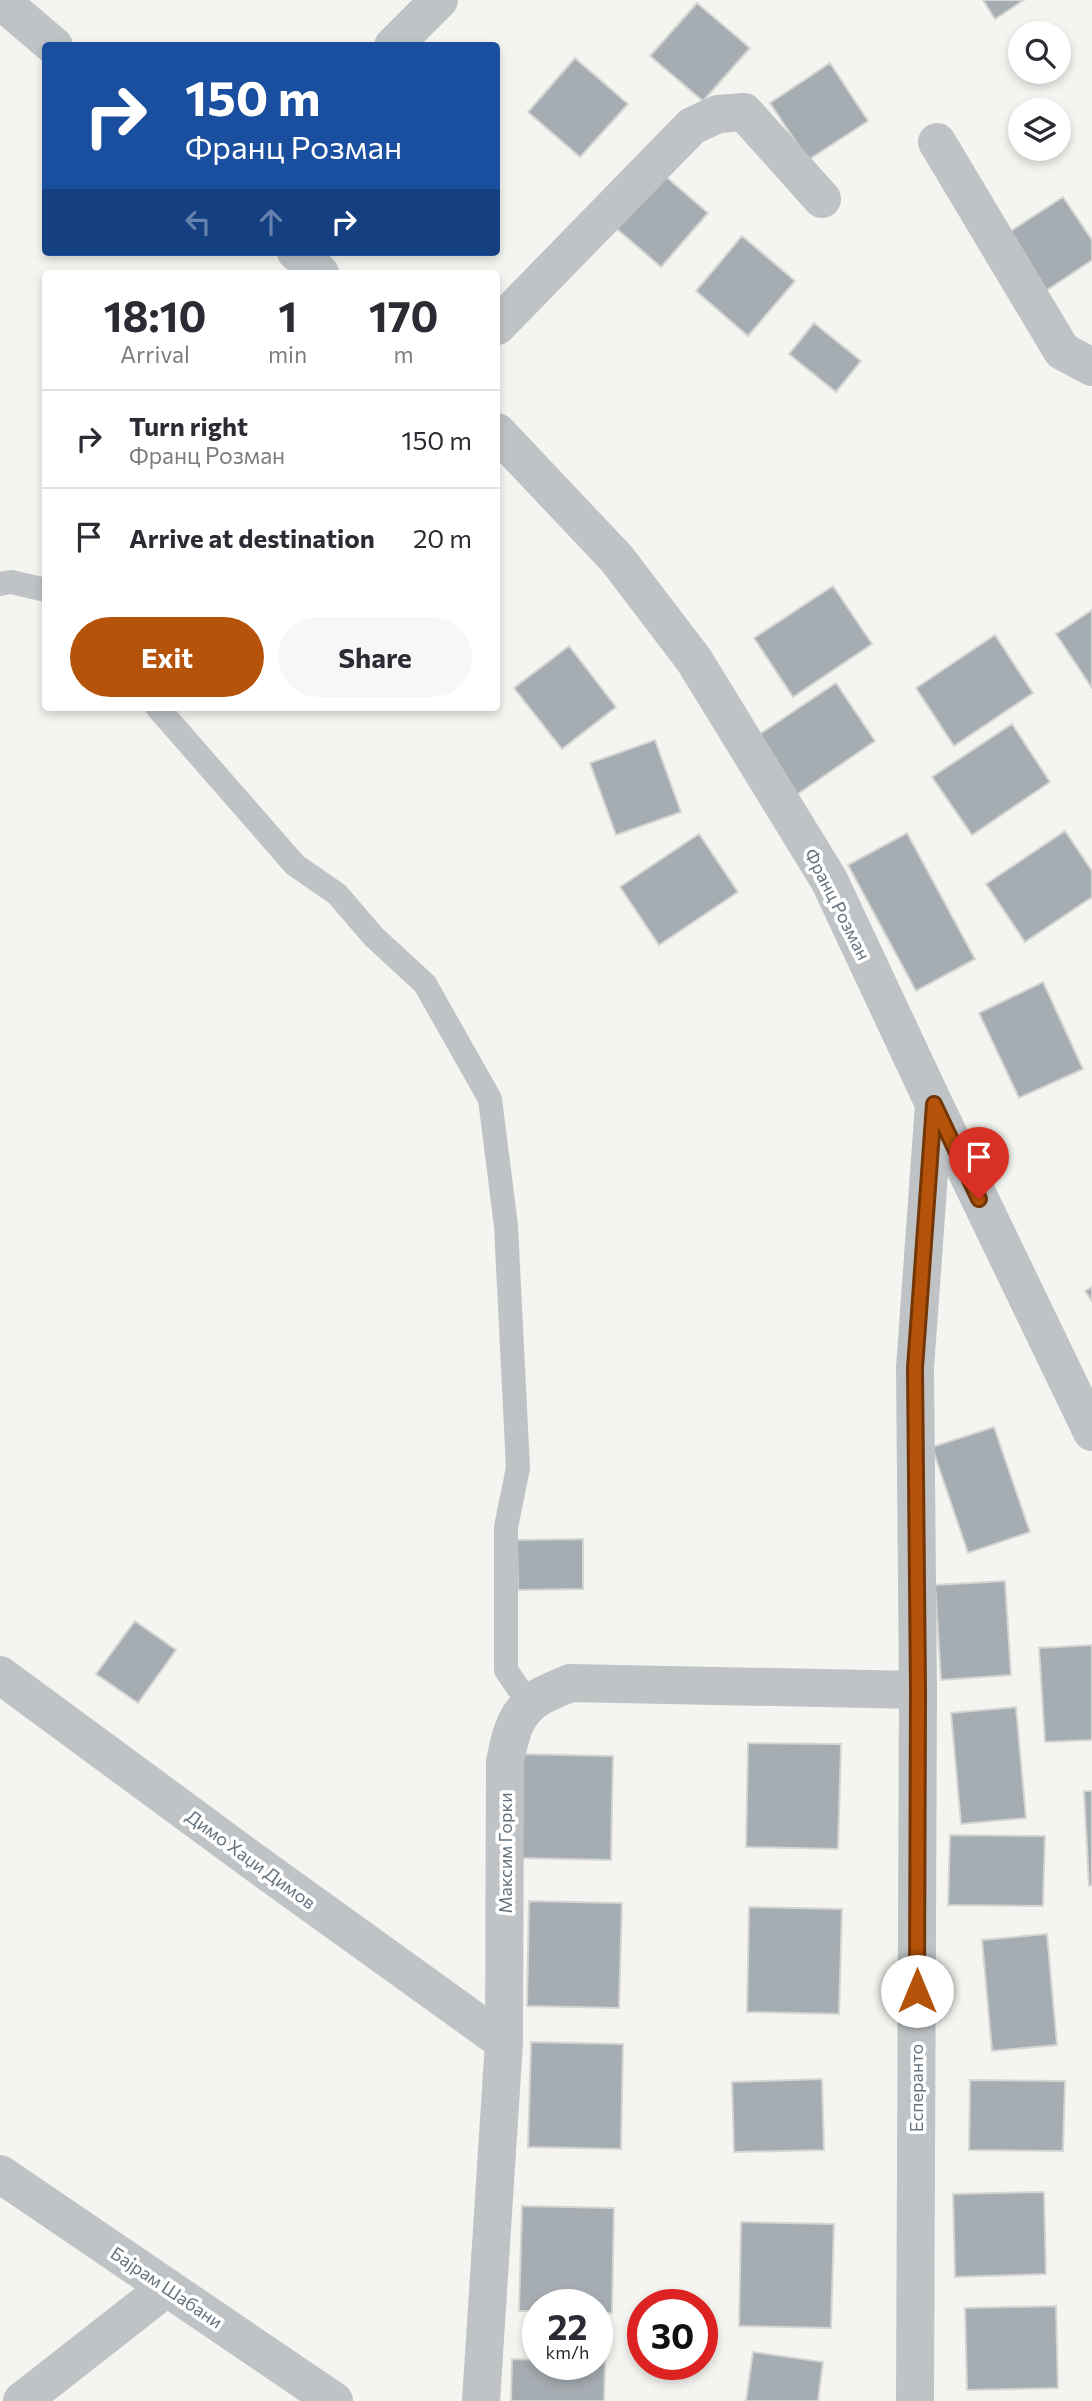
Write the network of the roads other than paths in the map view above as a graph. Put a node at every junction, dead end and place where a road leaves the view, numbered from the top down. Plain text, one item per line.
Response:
1 (439, 0) edge
2 (21, 6) edge
3 (51, 42) edge
4 (397, 42) edge
5 (937, 142) dead end
6 (822, 199) dead end
7 (301, 256) edge
8 (317, 270) edge
9 (500, 323) edge
10 (1092, 367) edge
11 (500, 435) edge
12 (0, 584) edge
13 (42, 589) edge
14 (160, 711) edge
15 (934, 1104) junction
16 (1092, 1432) edge
17 (0, 1675) edge
18 (918, 1690) junction
19 (529, 1704) junction
20 (504, 2042) junction
21 (0, 2174) edge
22 (166, 2288) junction
23 (22, 2401) edge
24 (334, 2401) edge
25 (481, 2401) edge
26 (915, 2401) edge

1 - 4 street
2 - 3 street
5 - 10 street
6 - 9 street
7 - 8 street
11 - 15 street, Франц Розман
12 - 13 lane
14 - 19 lane
15 - 16 street, Франц Розман
15 - 18 street, Есперанто
17 - 20 street, Димо Хаџи Димов
18 - 19 street
18 - 26 street, Есперанто
19 - 20 street, Максим Горки
20 - 25 street, Максим Горки
21 - 22 street, Бајрам Шабани
22 - 23 street
22 - 24 street, Бајрам Шабани

